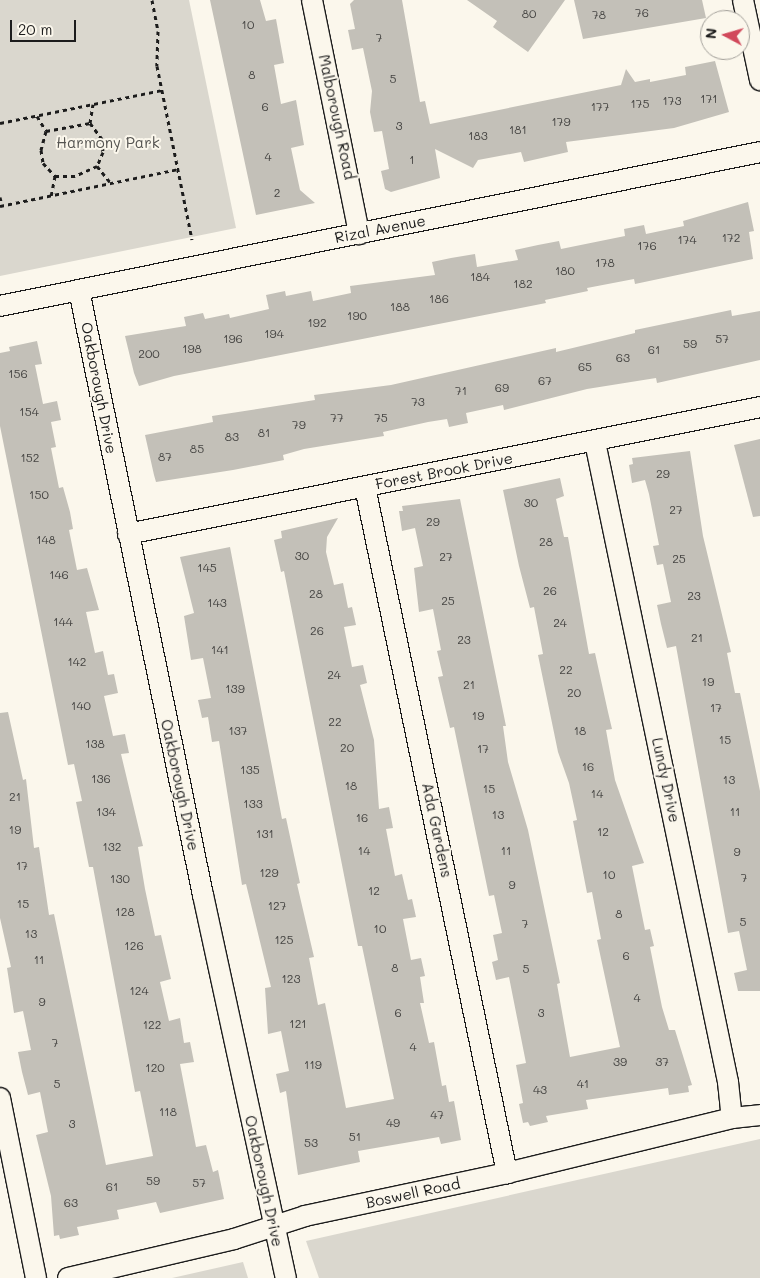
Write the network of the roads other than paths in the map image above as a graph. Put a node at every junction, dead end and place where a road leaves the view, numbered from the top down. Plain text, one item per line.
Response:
1 (312, 0) edge
2 (743, 0) edge
3 (760, 80) edge
4 (760, 152) edge
5 (359, 234) junction
6 (79, 290) junction
7 (0, 306) edge
8 (760, 406) edge
9 (595, 442) junction
10 (365, 487) junction
11 (128, 534) junction
12 (0, 1098) edge
13 (760, 1115) edge
14 (732, 1118) junction
15 (507, 1173) junction
16 (273, 1226) junction
17 (36, 1278) edge
18 (68, 1278) edge
19 (286, 1278) edge

1 - 5 street, Malborough Road
2 - 3 street
4 - 5 street, Rizal Avenue
5 - 6 street, Rizal Avenue
6 - 7 street, Rizal Avenue
6 - 11 street, Oakborough Drive
8 - 9 street, Forest Brook Drive
9 - 10 street, Forest Brook Drive
9 - 14 street, Lundy Drive
10 - 11 street, Forest Brook Drive
10 - 15 street, Ada Gardens
11 - 16 street, Oakborough Drive
12 - 17 street
13 - 14 street, Boswell Road
14 - 15 street, Boswell Road
15 - 16 street, Boswell Road
16 - 18 street, Boswell Road
16 - 19 street, Oakborough Drive

